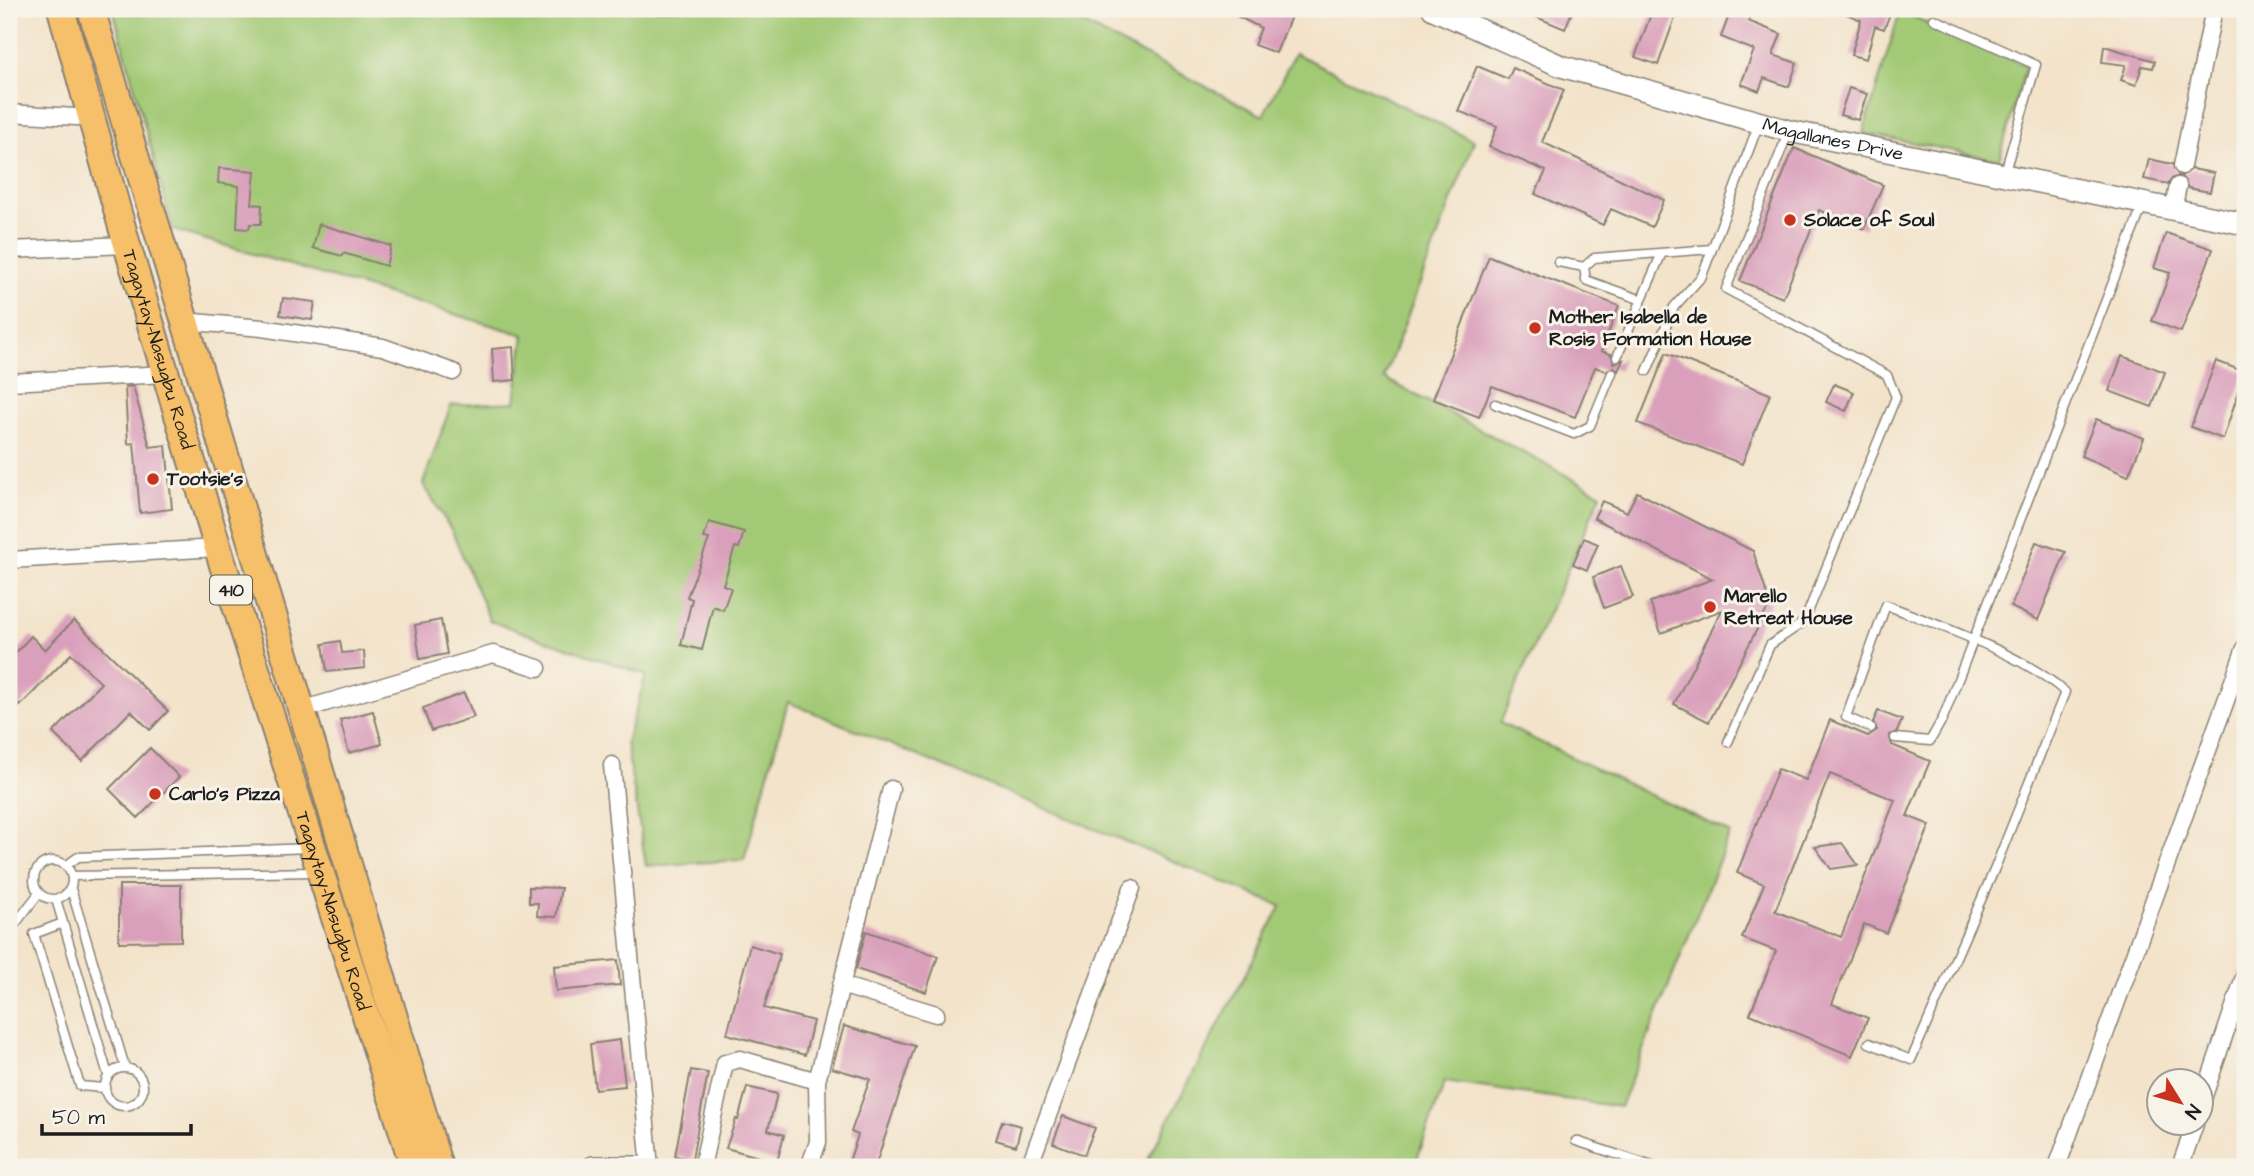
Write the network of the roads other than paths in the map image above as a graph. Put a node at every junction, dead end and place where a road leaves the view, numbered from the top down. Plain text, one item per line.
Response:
1 (61, 9) edge
2 (91, 9) edge
3 (1433, 9) edge
4 (2214, 9) edge
5 (1934, 19) dead end
6 (9, 113) edge
7 (92, 117) junction
8 (1759, 124) junction
9 (1789, 131) junction
10 (2182, 166) dead end
11 (2004, 174) junction
12 (2178, 186) dead end
13 (2144, 204) junction
14 (2173, 210) junction
15 (2245, 224) edge
16 (127, 245) junction
17 (1713, 249) junction
18 (9, 250) edge
19 (1661, 255) junction
20 (1558, 262) dead end
21 (1584, 267) junction
22 (1642, 300) junction
23 (183, 321) junction
24 (1617, 357) dead end
25 (1647, 371) dead end
26 (453, 372) dead end
27 (1612, 373) dead end
28 (167, 374) junction
29 (9, 382) edge
30 (1495, 404) dead end
31 (218, 548) junction
32 (9, 560) edge
33 (1972, 640) junction
34 (2245, 648) edge
35 (538, 668) dead end
36 (301, 710) junction
37 (1871, 728) dead end
38 (1895, 738) dead end
39 (1728, 742) dead end
40 (612, 765) dead end
41 (891, 789) dead end
42 (316, 860) junction
43 (67, 865) junction
44 (73, 876) junction
45 (1132, 888) dead end
46 (71, 889) junction
47 (39, 893) junction
48 (56, 899) junction
49 (63, 923) junction
50 (9, 932) edge
51 (2245, 974) edge
52 (841, 985) junction
53 (936, 1014) dead end
54 (1869, 1043) dead end
55 (125, 1067) junction
56 (2213, 1068) edge
57 (108, 1075) junction
58 (817, 1081) junction
59 (104, 1088) junction
60 (2189, 1138) edge
61 (1576, 1141) dead end
62 (414, 1167) edge
63 (439, 1167) edge
64 (593, 1167) edge
65 (639, 1167) edge
66 (650, 1167) edge
67 (702, 1167) edge
68 (809, 1167) edge
69 (1029, 1167) edge
70 (1655, 1167) edge
71 (2057, 1167) edge
72 (2180, 1167) edge

1 - 7 main road, Tagaytay-Nasugbu Road / 410
2 - 23 main road, Tagaytay-Nasugbu Road / 410
3 - 8 street, Magallanes Drive
4 - 10 street
5 - 11 lane
6 - 7 street
7 - 16 main road, Tagaytay-Nasugbu Road / 410
8 - 9 street, Magallanes Drive
8 - 17 lane
9 - 11 street, Magallanes Drive
9 - 39 lane
11 - 13 street, Magallanes Drive
12 - 14 street
13 - 14 street, Magallanes Drive
13 - 33 lane
14 - 15 street, Magallanes Drive
16 - 18 street
16 - 28 main road, Tagaytay-Nasugbu Road / 410
17 - 19 lane
17 - 25 lane
19 - 21 lane
19 - 22 lane
20 - 21 lane
21 - 22 lane
22 - 24 lane
23 - 26 street
23 - 36 main road, Tagaytay-Nasugbu Road / 410
27 - 30 lane
28 - 29 street
28 - 31 main road, Tagaytay-Nasugbu Road / 410
31 - 32 street
31 - 42 main road, Tagaytay-Nasugbu Road / 410
33 - 37 lane
33 - 38 lane
33 - 54 lane
34 - 71 street
35 - 36 street
36 - 63 main road, Tagaytay-Nasugbu Road / 410
40 - 66 street
41 - 52 street
42 - 43 lane
42 - 44 lane
42 - 62 main road, Tagaytay-Nasugbu Road / 410
43 - 44 lane
43 - 47 lane
44 - 46 lane
45 - 69 street
46 - 48 lane
46 - 55 lane
47 - 48 lane
47 - 50 lane
48 - 49 lane
49 - 57 lane
49 - 59 lane
51 - 56 street
52 - 53 street
52 - 58 street
55 - 57 lane
55 - 59 lane
57 - 59 lane
58 - 67 street
58 - 68 street
60 - 72 street
61 - 70 lane
64 - 65 street

